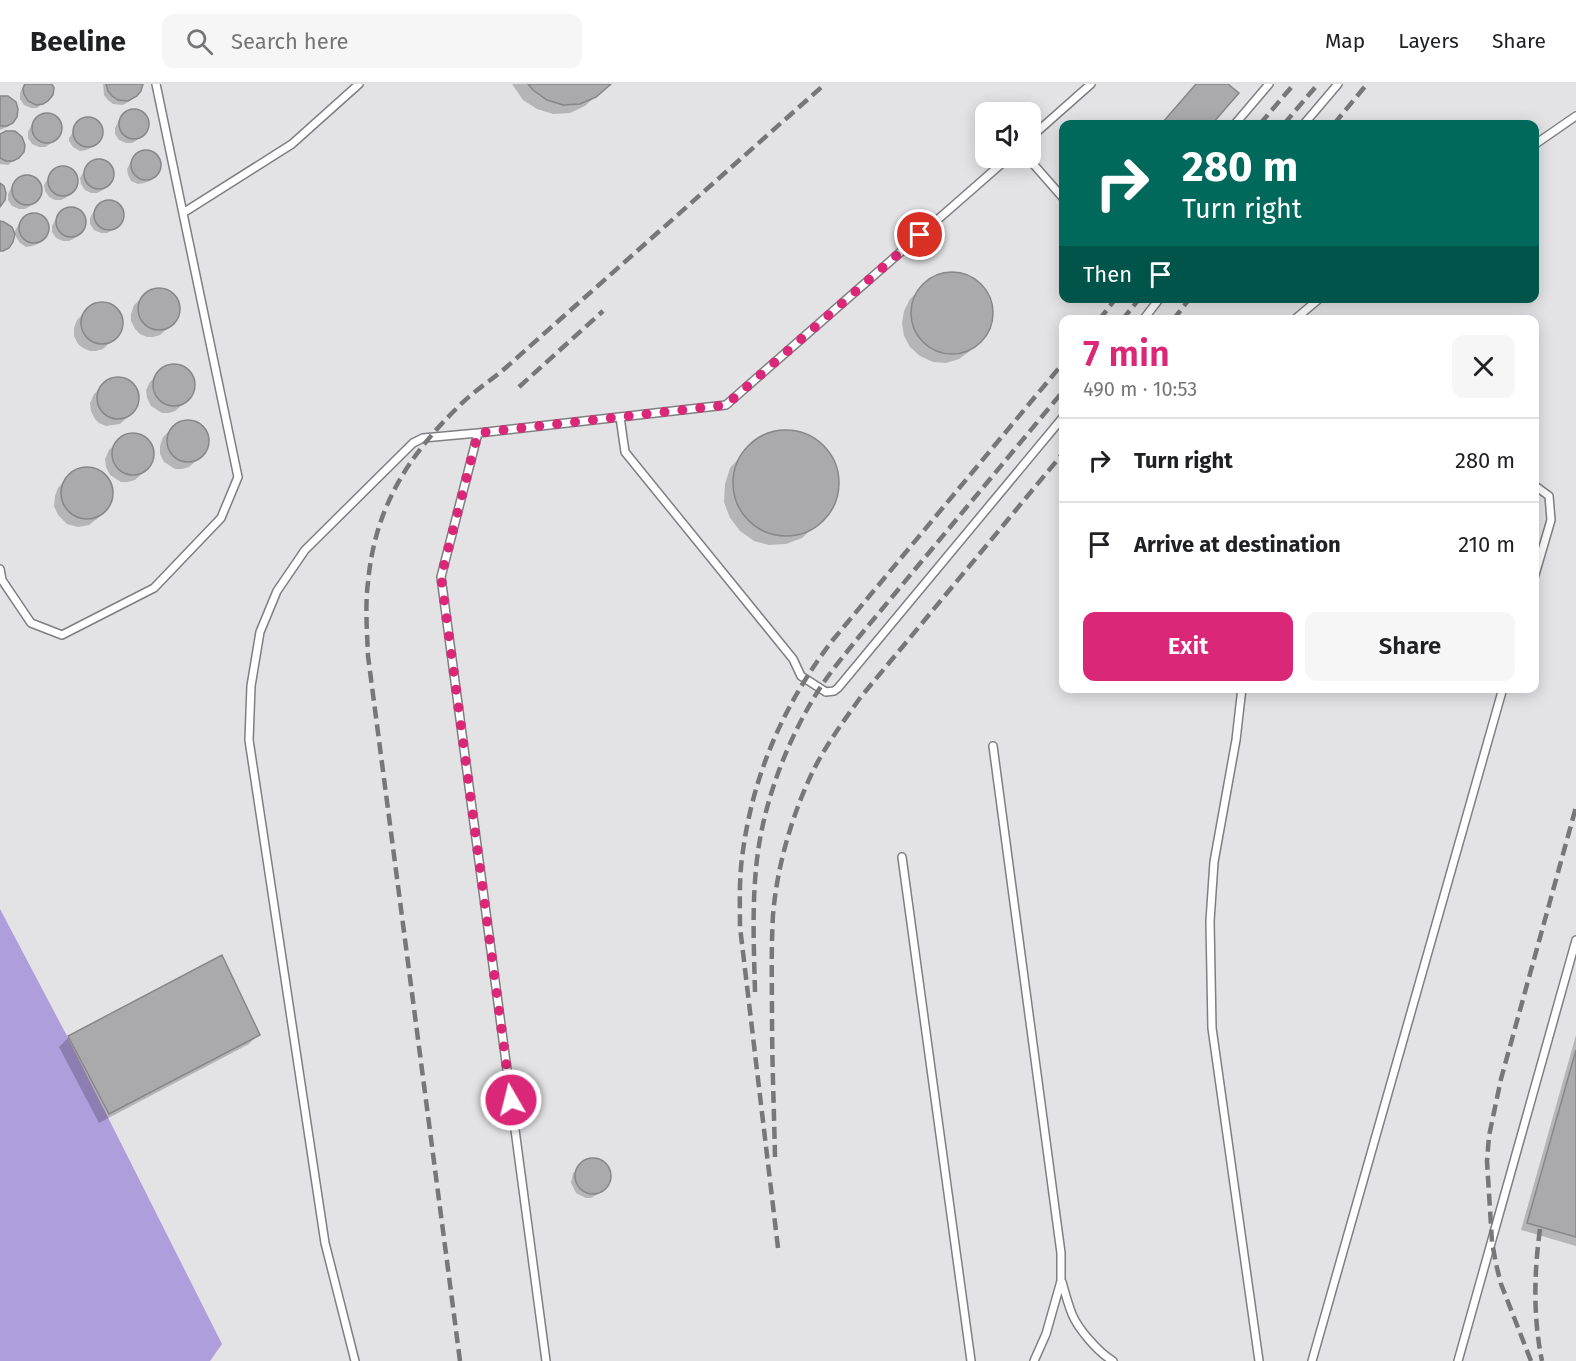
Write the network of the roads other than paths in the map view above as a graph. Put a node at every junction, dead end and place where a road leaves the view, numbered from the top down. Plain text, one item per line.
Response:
1 (156, 84) edge
2 (358, 84) edge
3 (1091, 84) edge
4 (1269, 84) edge
5 (1338, 84) edge
6 (1576, 116) edge
7 (1238, 120) edge
8 (1307, 120) edge
9 (1041, 128) edge
10 (1539, 142) edge
11 (997, 168) edge
12 (1037, 168) edge
13 (1059, 192) edge
14 (183, 213) junction
15 (1156, 303) edge
16 (1314, 303) edge
17 (1147, 315) edge
18 (1300, 315) edge
19 (620, 417) junction
20 (1059, 422) edge
21 (478, 433) junction
22 (1539, 489) edge
23 (1539, 561) edge
24 (0, 569) edge
25 (1241, 693) edge
26 (1502, 693) edge
27 (993, 746) dead end
28 (902, 857) dead end
29 (1576, 940) edge
30 (1061, 1281) junction
31 (355, 1361) edge
32 (546, 1361) edge
33 (971, 1361) edge
34 (1034, 1361) edge
35 (1113, 1361) edge
36 (1259, 1361) edge
37 (1312, 1361) edge
38 (1458, 1361) edge

1 - 14 lane
2 - 14 lane
3 - 9 lane
4 - 7 lane
5 - 8 lane
6 - 10 lane
11 - 19 lane
12 - 13 lane
14 - 24 lane
15 - 17 lane
16 - 18 lane
19 - 20 lane
19 - 21 lane
21 - 31 lane
21 - 32 lane
22 - 23 lane
25 - 36 lane
26 - 37 lane
27 - 30 lane
28 - 33 lane
29 - 38 lane
30 - 34 lane
30 - 35 lane

